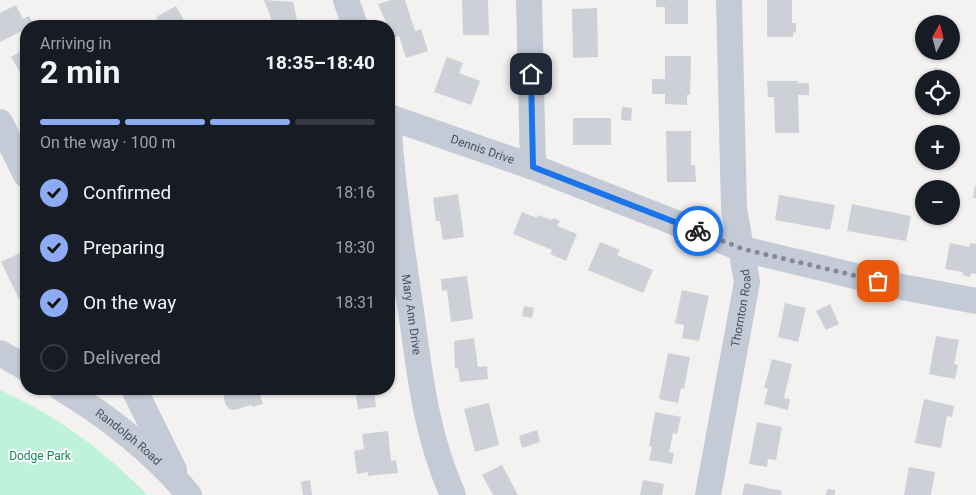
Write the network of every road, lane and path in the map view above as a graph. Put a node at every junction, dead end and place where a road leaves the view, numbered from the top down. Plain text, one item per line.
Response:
1 (346, 0) edge
2 (529, 0) edge
3 (728, 0) edge
4 (353, 20) edge
5 (395, 118) edge
6 (0, 122) edge
7 (20, 157) edge
8 (533, 167) junction
9 (395, 199) edge
10 (743, 249) junction
11 (976, 301) edge
12 (0, 353) edge
13 (20, 365) edge
14 (71, 395) edge
15 (137, 395) edge
16 (186, 491) edge
17 (454, 495) edge
18 (708, 495) edge

1 - 4 street
2 - 8 street
3 - 10 street, Thornton Road
5 - 8 street, Dennis Drive
6 - 7 street
8 - 10 street, Dennis Drive
9 - 17 street, Mary Ann Drive
10 - 11 street, Dennis Drive
10 - 18 street, Thornton Road
12 - 13 street
14 - 16 street, Randolph Road
15 - 16 street

